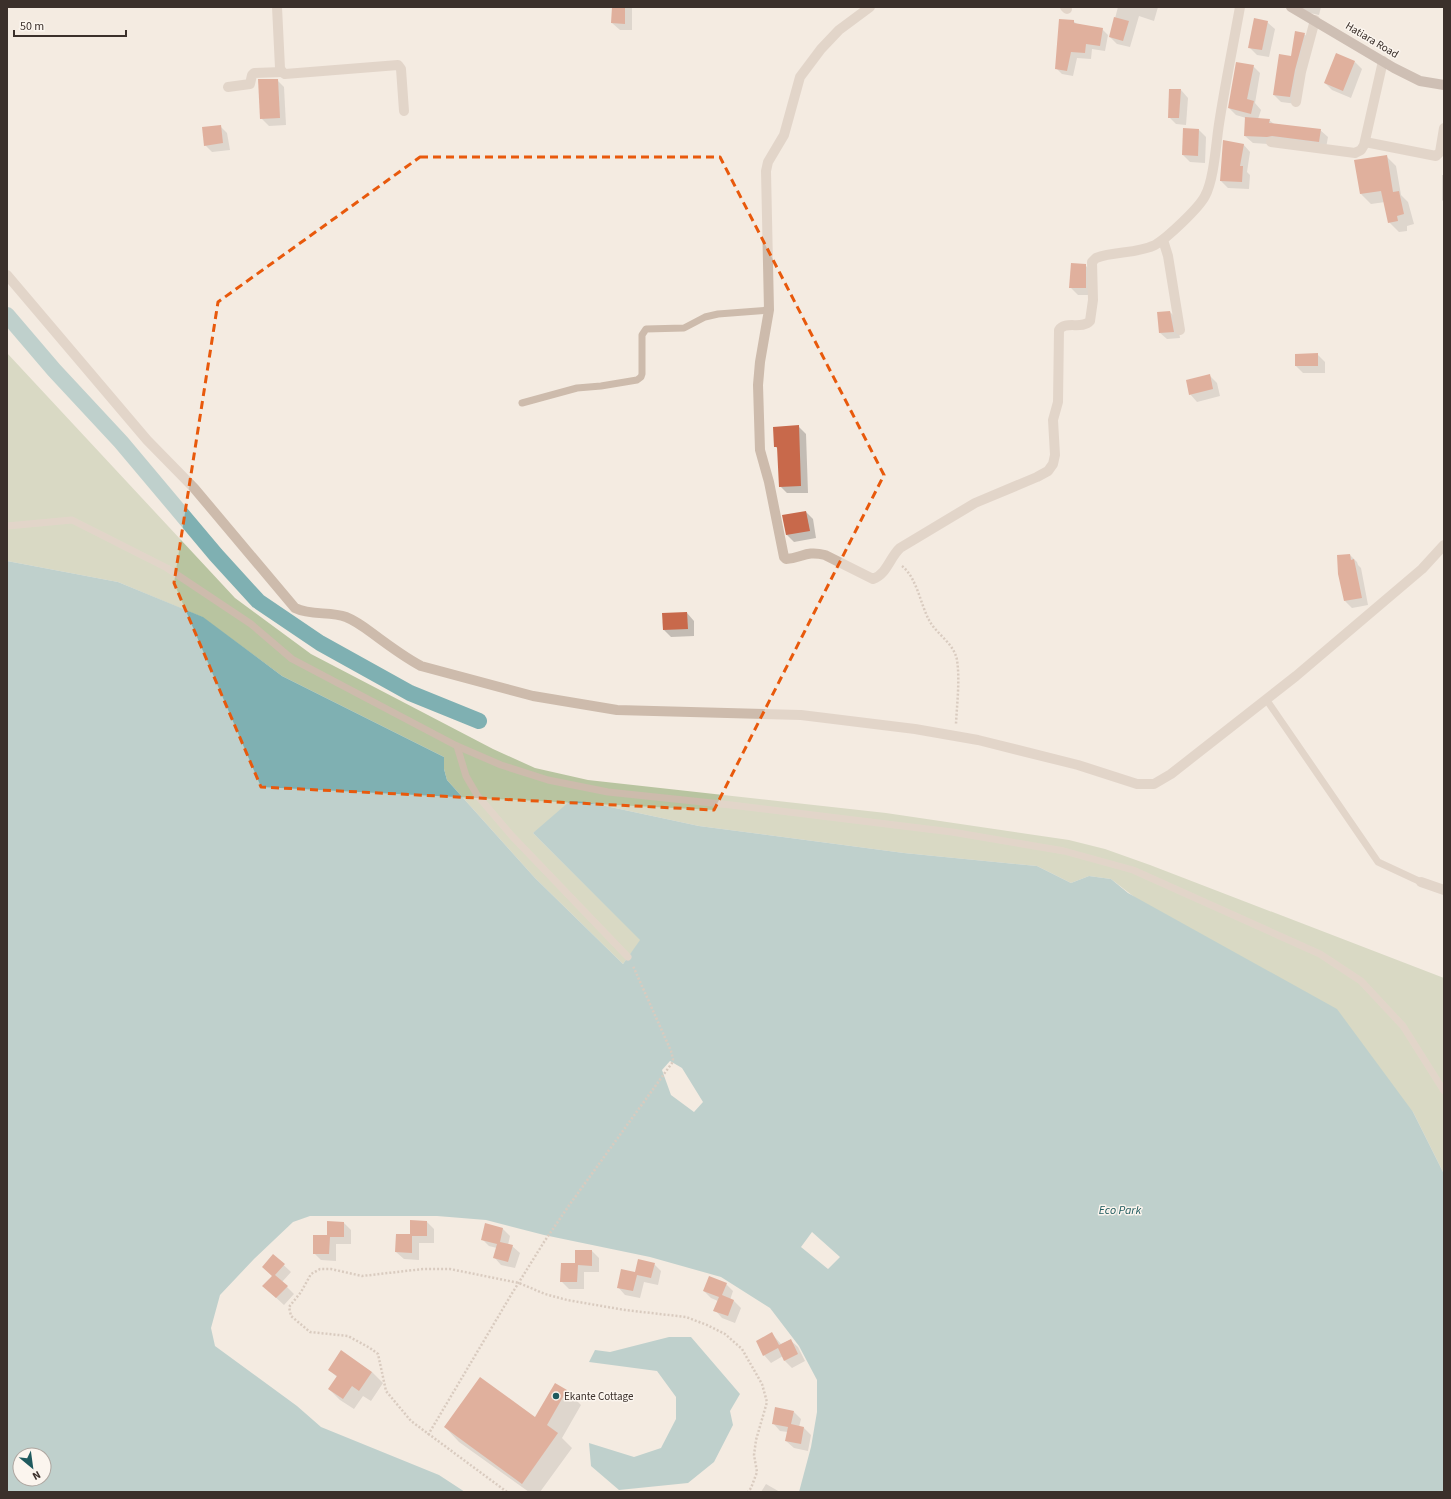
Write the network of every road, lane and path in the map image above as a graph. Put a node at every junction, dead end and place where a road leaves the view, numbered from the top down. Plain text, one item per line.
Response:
1 (276, 7) edge
2 (870, 7) edge
3 (1240, 7) edge
4 (1291, 7) edge
5 (1315, 20) junction
6 (1383, 61) junction
7 (282, 72) junction
8 (1444, 85) edge
9 (228, 88) dead end
10 (1296, 102) dead end
11 (404, 111) dead end
12 (1444, 128) edge
13 (1270, 142) dead end
14 (1365, 142) junction
15 (1163, 240) junction
16 (7, 275) edge
17 (769, 310) junction
18 (1180, 330) dead end
19 (522, 403) dead end
20 (7, 526) edge
21 (1444, 545) edge
22 (890, 560) junction
23 (1266, 699) junction
24 (956, 736) junction
25 (457, 746) junction
26 (1421, 882) joint
27 (1444, 890) edge
28 (628, 957) joint
29 (1444, 1091) edge
30 (519, 1283) junction
31 (428, 1435) junction
32 (507, 1492) edge
33 (748, 1492) edge

1 - 7 street
2 - 17 street
3 - 15 street
4 - 5 street, Hatiara Road
5 - 6 street, Hatiara Road
5 - 10 street
6 - 8 street, Hatiara Road
6 - 14 street
7 - 9 street
7 - 11 street
12 - 14 street
13 - 14 street
15 - 18 street
15 - 22 street
16 - 24 street
17 - 19 lane
17 - 22 street
20 - 25 lane
21 - 23 street
22 - 24 path
23 - 24 street
23 - 26 lane
25 - 28 lane
25 - 29 lane
26 - 27 street
28 - 30 path
30 - 31 path
30 - 31 path
30 - 33 path
31 - 32 path

